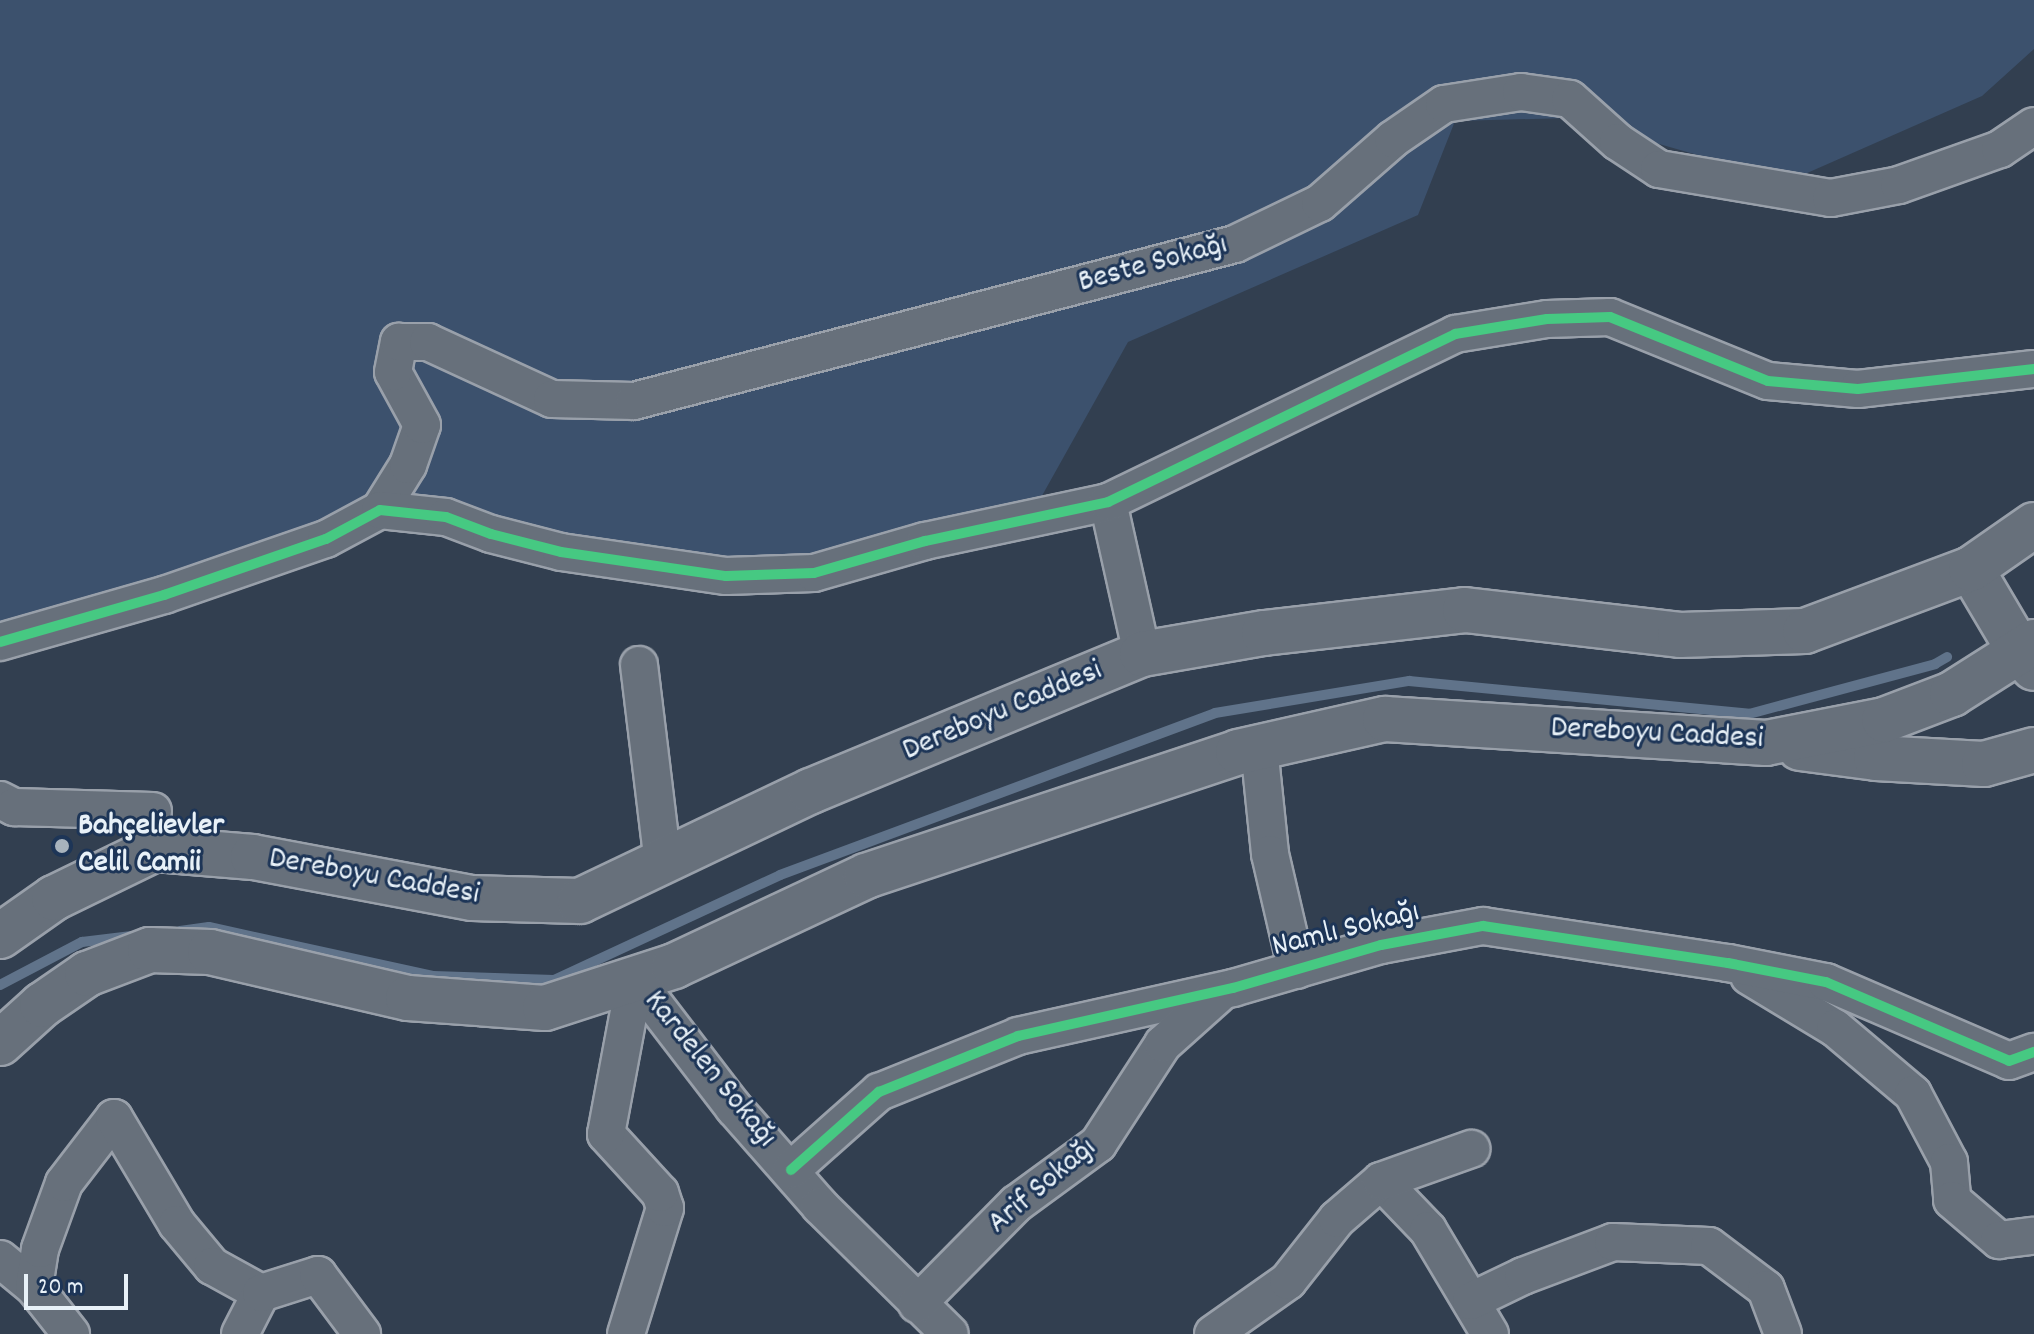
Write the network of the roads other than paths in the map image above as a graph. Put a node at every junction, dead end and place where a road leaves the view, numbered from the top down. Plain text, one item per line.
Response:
1 (2034, 126) edge
2 (2034, 369) edge
3 (1108, 502) junction
4 (380, 510) junction
5 (2030, 536) edge
6 (1971, 569) junction
7 (0, 642) edge
8 (1142, 654) junction
9 (2029, 654) edge
10 (639, 665) dead end
11 (1766, 743) junction
12 (1259, 747) junction
13 (2034, 750) edge
14 (0, 800) edge
15 (153, 811) dead end
16 (663, 864) junction
17 (54, 898) junction
18 (0, 909) edge
19 (0, 936) edge
20 (1728, 963) junction
21 (1297, 970) junction
22 (635, 979) junction
23 (1222, 991) junction
24 (0, 1043) edge
25 (2034, 1052) edge
26 (1471, 1149) dead end
27 (791, 1170) junction
28 (1381, 1181) junction
29 (2034, 1236) edge
30 (0, 1259) edge
31 (34, 1287) junction
32 (261, 1293) junction
33 (0, 1299) edge
34 (1471, 1301) junction
35 (917, 1304) junction
36 (71, 1334) edge
37 (240, 1334) edge
38 (362, 1334) edge
39 (626, 1334) edge
40 (950, 1334) edge
41 (1213, 1334) edge
42 (1489, 1334) edge
43 (1783, 1334) edge

1 - 4 street, Beste Sokağı
2 - 3 street
3 - 4 street
3 - 8 street
4 - 7 street
5 - 6 main road, Dereboyu Caddesi
6 - 8 main road, Dereboyu Caddesi
6 - 9 main road
8 - 16 main road, Dereboyu Caddesi
9 - 11 main road, Dereboyu Caddesi
10 - 16 street
11 - 12 main road, Dereboyu Caddesi
11 - 13 main road
12 - 21 street
12 - 22 main road, Dereboyu Caddesi
14 - 15 street
16 - 17 main road, Dereboyu Caddesi
17 - 18 main road
17 - 19 main road, Dereboyu Caddesi
20 - 21 street, Namlı Sokağı
20 - 25 street, Namlı Sokağı
20 - 29 street
21 - 23 street, Namlı Sokağı
22 - 24 main road, Dereboyu Caddesi
22 - 27 street, Kardelen Sokağı
22 - 39 street
23 - 27 street, Namlı Sokağı
23 - 35 street, Arif Sokağı
26 - 28 street
27 - 35 street, Kardelen Sokağı
28 - 34 street
28 - 41 street
30 - 31 street
31 - 32 street
31 - 33 street
31 - 36 street
32 - 37 street
32 - 38 street
34 - 42 street
34 - 43 street
35 - 40 street, Kardelen Sokağı

